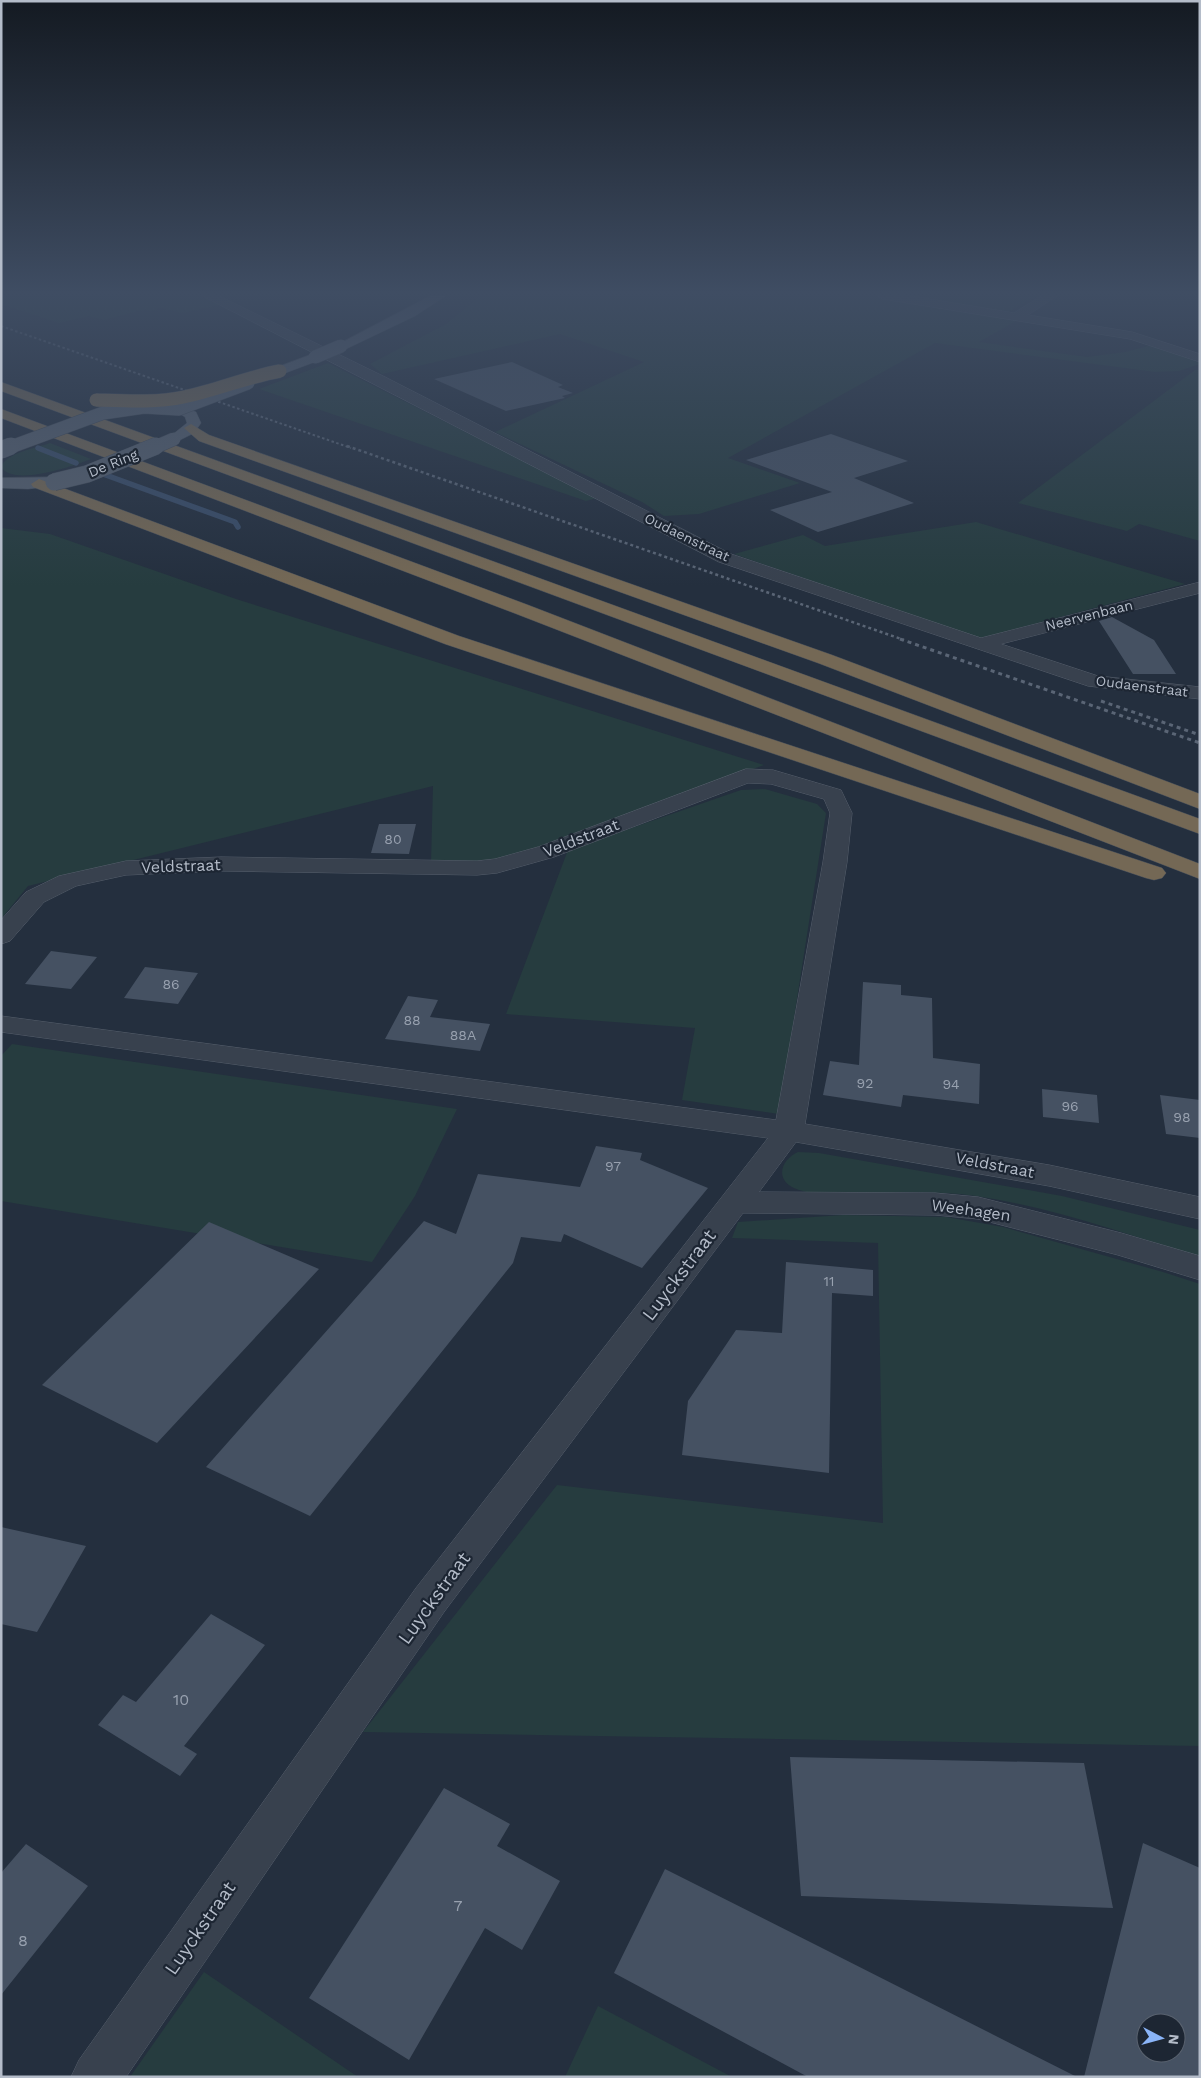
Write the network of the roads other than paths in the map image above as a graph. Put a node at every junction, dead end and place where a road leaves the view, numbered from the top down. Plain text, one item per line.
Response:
1 (17, 392) edge
2 (203, 392) edge
3 (224, 392) edge
4 (403, 392) edge
5 (81, 395) dead end
6 (96, 400) junction
7 (156, 407) junction
8 (179, 409) junction
9 (1, 413) edge
10 (191, 428) junction
11 (1, 450) edge
12 (1, 483) edge
13 (46, 483) junction
14 (1200, 587) edge
15 (979, 644) junction
16 (1200, 693) edge
17 (1200, 802) edge
18 (1200, 826) edge
19 (1200, 872) edge
20 (1200, 884) edge
21 (1, 936) edge
22 (1, 1024) edge
23 (789, 1131) junction
24 (736, 1202) junction
25 (1200, 1208) edge
26 (1200, 1268) edge
27 (96, 2077) edge

1 - 18 highway
2 - 6 highway, bridge
3 - 8 main road, bridge
4 - 15 street, Oudaenstraat
5 - 6 highway
6 - 7 highway, bridge
7 - 8 main road, bridge
7 - 11 main road, bridge
8 - 10 main road
9 - 19 highway
10 - 13 main road, De Ring, bridge
10 - 17 highway
12 - 13 main road, De Ring
13 - 20 highway
14 - 15 street, Neervenbaan
15 - 16 street, Oudaenstraat
21 - 23 street, Veldstraat
22 - 23 street, Veldstraat
23 - 24 street, Luyckstraat
23 - 25 street, Veldstraat
24 - 26 street, Weehagen
24 - 27 street, Luyckstraat

